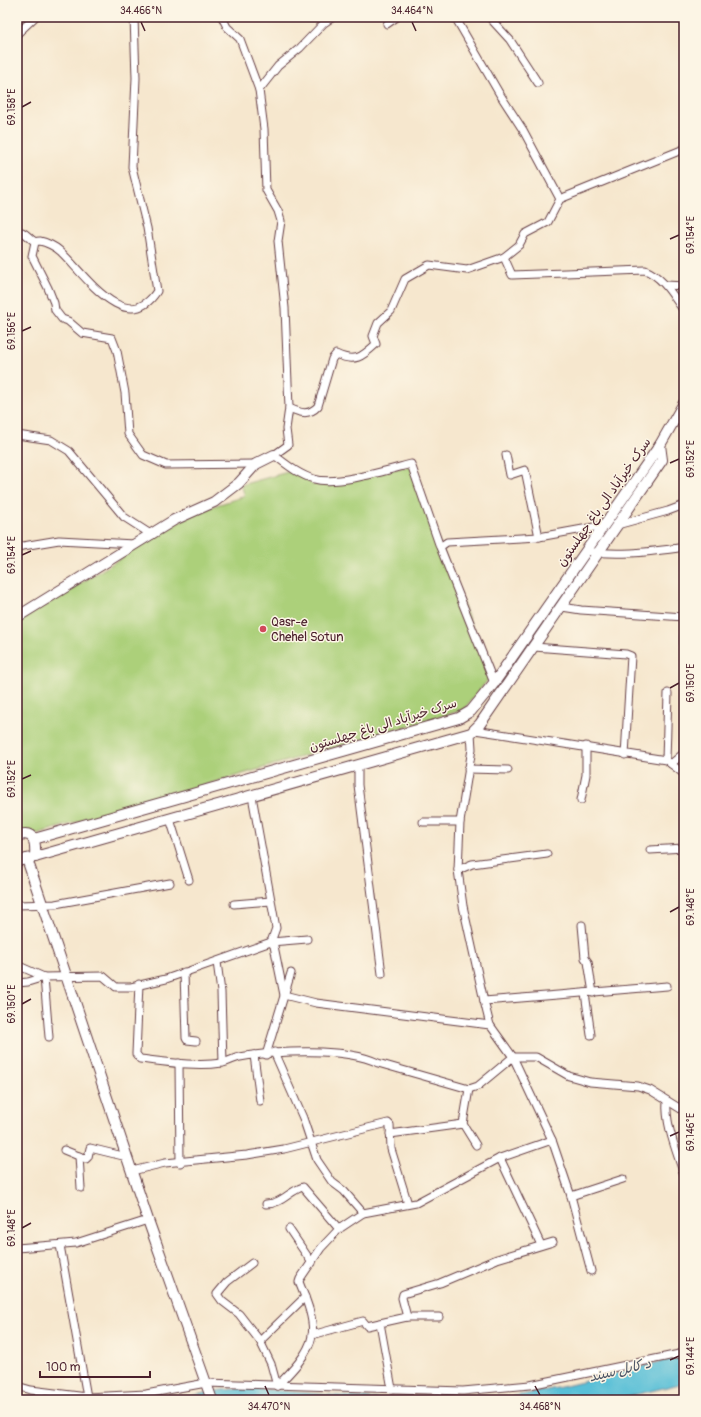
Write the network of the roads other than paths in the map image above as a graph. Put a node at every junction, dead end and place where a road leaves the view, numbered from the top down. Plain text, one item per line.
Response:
1 (35, 17) edge
2 (134, 17) edge
3 (222, 17) edge
4 (333, 17) edge
5 (397, 17) edge
6 (455, 17) edge
7 (489, 17) edge
8 (387, 24) dead end
9 (17, 34) edge
10 (538, 83) dead end
11 (260, 90) junction
12 (684, 149) edge
13 (560, 199) junction
14 (17, 232) edge
15 (35, 242) junction
16 (504, 257) junction
17 (666, 285) junction
18 (684, 286) edge
19 (684, 311) edge
20 (683, 407) edge
21 (289, 408) junction
22 (17, 435) edge
23 (660, 445) junction
24 (274, 455) junction
25 (506, 455) dead end
26 (256, 464) junction
27 (684, 505) edge
28 (603, 525) junction
29 (617, 525) junction
30 (152, 535) junction
31 (539, 537) junction
32 (137, 544) junction
33 (17, 547) edge
34 (440, 547) junction
35 (678, 548) dead end
36 (586, 551) junction
37 (598, 553) junction
38 (562, 607) junction
39 (17, 617) edge
40 (684, 617) edge
41 (684, 636) edge
42 (684, 644) edge
43 (534, 647) junction
44 (494, 684) junction
45 (668, 693) dead end
46 (473, 731) junction
47 (586, 746) junction
48 (684, 753) edge
49 (624, 755) junction
50 (668, 762) junction
51 (358, 765) junction
52 (468, 769) junction
53 (508, 770) dead end
54 (684, 774) edge
55 (252, 796) junction
56 (581, 800) dead end
57 (170, 819) junction
58 (423, 822) dead end
59 (460, 822) junction
60 (17, 836) edge
61 (34, 839) junction
62 (684, 848) edge
63 (650, 850) dead end
64 (547, 854) dead end
65 (26, 858) edge
66 (458, 870) junction
67 (190, 880) dead end
68 (170, 883) dead end
69 (271, 901) junction
70 (41, 903) junction
71 (234, 904) dead end
72 (17, 905) edge
73 (582, 924) dead end
74 (307, 939) dead end
75 (271, 942) junction
76 (217, 962) junction
77 (17, 965) edge
78 (184, 972) junction
79 (291, 973) dead end
80 (382, 974) dead end
81 (44, 977) junction
82 (67, 977) junction
83 (17, 983) edge
84 (139, 984) junction
85 (667, 986) dead end
86 (589, 993) junction
87 (284, 995) junction
88 (484, 1001) junction
89 (490, 1025) junction
90 (591, 1035) dead end
91 (49, 1037) dead end
92 (196, 1041) dead end
93 (274, 1052) junction
94 (254, 1055) junction
95 (266, 1055) junction
96 (512, 1057) junction
97 (179, 1063) junction
98 (223, 1063) junction
99 (469, 1089) junction
100 (684, 1100) edge
101 (260, 1101) dead end
102 (667, 1101) junction
103 (683, 1110) edge
104 (463, 1124) junction
105 (390, 1134) junction
106 (552, 1140) junction
107 (312, 1142) junction
108 (476, 1145) dead end
109 (64, 1150) dead end
110 (79, 1156) junction
111 (127, 1157) junction
112 (500, 1158) junction
113 (180, 1163) junction
114 (132, 1171) junction
115 (684, 1174) edge
116 (623, 1179) dead end
117 (81, 1188) dead end
118 (571, 1196) junction
119 (266, 1204) dead end
120 (408, 1204) junction
121 (363, 1213) junction
122 (148, 1220) junction
123 (289, 1229) dead end
124 (339, 1229) junction
125 (554, 1242) dead end
126 (60, 1245) junction
127 (540, 1245) junction
128 (17, 1248) edge
129 (252, 1263) dead end
130 (312, 1263) junction
131 (590, 1271) dead end
132 (304, 1297) junction
133 (439, 1316) dead end
134 (407, 1317) junction
135 (380, 1323) junction
136 (312, 1335) junction
137 (260, 1341) junction
138 (684, 1353) edge
139 (17, 1386) edge
140 (207, 1386) junction
141 (277, 1386) junction
142 (392, 1389) junction
143 (87, 1397) junction
144 (212, 1400) edge

1 - 9 street
2 - 15 street
3 - 11 street
4 - 11 street
5 - 8 street
6 - 13 street
7 - 10 street
11 - 21 street
12 - 13 street
13 - 16 street
14 - 15 street
15 - 26 street
16 - 17 street
16 - 21 street
17 - 18 street
17 - 19 street
20 - 23 main road, سرک خیرآباد الی باغ چهلستون
21 - 24 street
22 - 30 street
23 - 28 main road, سرک خیرآباد الی باغ چهلستون
23 - 29 main road
24 - 26 main road
24 - 34 street
25 - 31 street
26 - 30 main road
27 - 29 street
28 - 29 street
28 - 31 street
28 - 36 main road, سرک خیرآباد الی باغ چهلستون
29 - 37 main road
30 - 32 main road
31 - 34 street
32 - 33 street
32 - 39 main road
34 - 44 street
35 - 37 street
36 - 37 street
36 - 44 main road, سرک خیرآباد الی باغ چهلستون
37 - 38 main road
38 - 40 street
38 - 43 main road
41 - 42 street
43 - 46 main road
43 - 49 street
44 - 61 main road, سرک خیرآباد الی باغ چهلستون
45 - 50 street
46 - 47 street
46 - 51 main road
46 - 52 street
47 - 49 street
47 - 56 street
48 - 50 street
49 - 50 street
50 - 54 street
51 - 55 main road
51 - 80 street
52 - 53 street
52 - 59 street
55 - 57 main road
55 - 69 street
57 - 65 main road
57 - 67 street
58 - 59 street
59 - 66 street
60 - 61 main road
61 - 65 main road
62 - 63 street
64 - 66 street
65 - 70 main road
66 - 88 street
68 - 70 street
69 - 71 street
69 - 75 street
70 - 72 street
70 - 82 main road
73 - 86 street
74 - 75 street
75 - 76 street
75 - 87 street
76 - 78 street
76 - 98 street
77 - 81 street
78 - 84 street
78 - 92 street
79 - 87 street
81 - 82 street
81 - 83 street
81 - 91 street
82 - 84 street
82 - 111 main road
84 - 97 street
85 - 86 street
86 - 88 street
86 - 90 street
87 - 89 street
87 - 95 street
88 - 89 street
89 - 96 street
93 - 95 street
93 - 99 street
93 - 107 street
94 - 95 street
94 - 98 street
94 - 101 street
96 - 99 street
96 - 102 street
96 - 106 street
97 - 98 street
97 - 113 street
99 - 104 street
100 - 103 street
102 - 103 street
102 - 115 street
104 - 105 street
104 - 108 street
105 - 107 street
105 - 120 street
106 - 112 street
106 - 118 street
107 - 113 street
107 - 121 street
109 - 110 street
110 - 111 street
110 - 117 street
111 - 114 main road
112 - 120 street
112 - 127 street
113 - 114 street
114 - 122 main road
116 - 118 street
118 - 131 street
119 - 124 street
120 - 121 street
121 - 124 street
122 - 126 street
122 - 140 main road
123 - 130 street
124 - 130 street
125 - 127 street
126 - 128 street
126 - 143 street
127 - 134 street
129 - 137 street
130 - 132 street
132 - 136 street
132 - 137 street
133 - 134 street
134 - 135 street
135 - 136 street
135 - 142 street
136 - 141 street
137 - 141 street
138 - 142 street
139 - 143 street
140 - 141 street
140 - 143 street
140 - 144 main road
141 - 142 street

